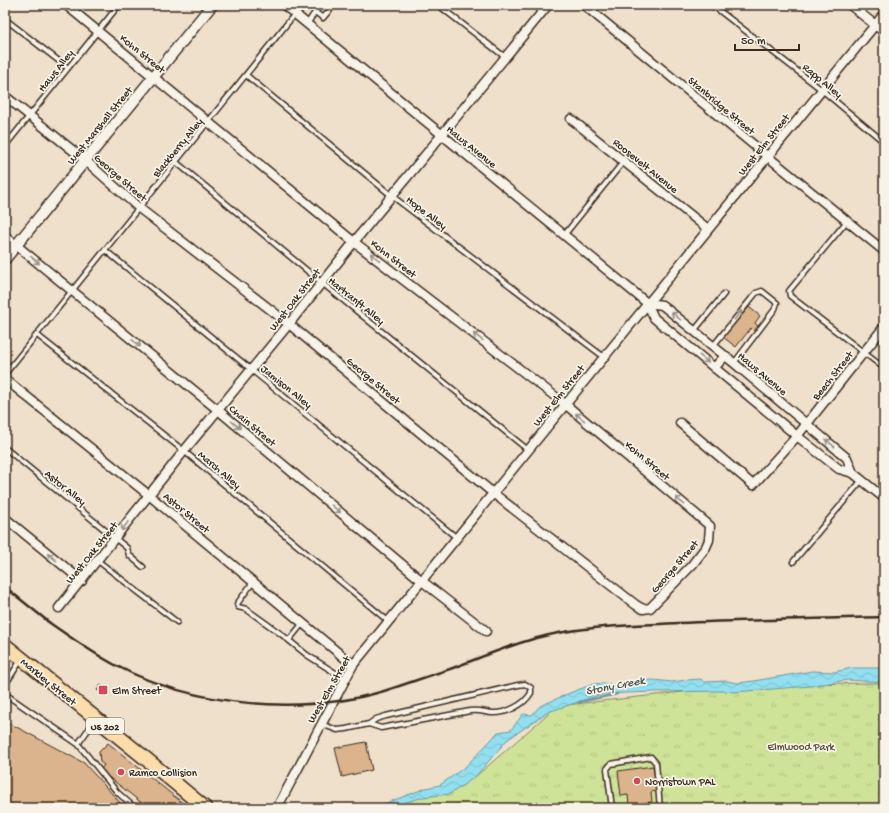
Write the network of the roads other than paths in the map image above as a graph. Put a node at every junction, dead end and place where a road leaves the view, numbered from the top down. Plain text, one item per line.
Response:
1 (66, 5) edge
2 (119, 5) edge
3 (212, 5) edge
4 (284, 5) edge
5 (302, 5) edge
6 (320, 5) edge
7 (334, 5) edge
8 (438, 5) edge
9 (548, 5) edge
10 (584, 5) edge
11 (712, 5) edge
12 (850, 5) edge
13 (315, 12) junction
14 (295, 14) junction
15 (884, 14) edge
16 (5, 19) edge
17 (307, 24) junction
18 (876, 25) junction
19 (98, 30) junction
20 (884, 32) edge
21 (505, 57) junction
22 (68, 68) junction
23 (246, 75) junction
24 (154, 76) junction
25 (822, 90) junction
26 (5, 96) edge
27 (30, 116) junction
28 (571, 119) dead end
29 (209, 122) junction
30 (442, 136) junction
31 (884, 142) edge
32 (5, 146) edge
33 (767, 156) junction
34 (86, 161) junction
35 (624, 161) junction
36 (176, 162) junction
37 (392, 196) junction
38 (139, 208) junction
39 (846, 221) junction
40 (708, 229) junction
41 (565, 234) junction
42 (5, 236) edge
43 (354, 242) junction
44 (17, 245) junction
45 (105, 250) junction
46 (884, 251) edge
47 (5, 260) edge
48 (322, 283) junction
49 (72, 291) junction
50 (724, 294) dead end
51 (647, 303) junction
52 (289, 324) junction
53 (884, 327) edge
54 (694, 331) junction
55 (37, 335) junction
56 (713, 346) junction
57 (864, 352) junction
58 (725, 356) junction
59 (604, 357) junction
60 (734, 363) junction
61 (714, 368) junction
62 (884, 368) edge
63 (252, 369) junction
64 (5, 374) edge
65 (5, 379) edge
66 (565, 404) junction
67 (218, 410) junction
68 (680, 423) dead end
69 (807, 424) junction
70 (797, 436) junction
71 (5, 448) edge
72 (528, 450) junction
73 (184, 451) junction
74 (853, 473) junction
75 (862, 480) junction
76 (493, 493) junction
77 (150, 496) junction
78 (884, 498) edge
79 (6, 520) edge
80 (710, 526) joint
81 (456, 538) junction
82 (115, 539) junction
83 (98, 561) junction
84 (793, 562) dead end
85 (143, 567) dead end
86 (422, 581) junction
87 (82, 582) junction
88 (254, 582) junction
89 (59, 608) dead end
90 (388, 621) junction
91 (177, 622) dead end
92 (303, 623) junction
93 (486, 631) dead end
94 (289, 640) junction
95 (5, 645) edge
96 (22, 659) junction
97 (353, 665) junction
98 (345, 679) junction
99 (5, 685) edge
100 (5, 694) edge
101 (96, 719) junction
102 (321, 724) junction
103 (368, 724) junction
104 (78, 744) junction
105 (201, 807) edge
106 (135, 808) edge
107 (277, 808) edge
108 (612, 808) edge
109 (660, 808) edge

1 - 19 street, Kohn Street
2 - 19 lane, Haws Alley
3 - 24 street, West Marshall Street
4 - 14 street, Haws Avenue
5 - 14 lane, Blackberry Alley
6 - 13 lane
7 - 13 lane
8 - 21 lane
9 - 21 street, West Oak Street
10 - 33 street, Stanbridge Street
11 - 25 lane, Rapp Alley
12 - 18 street
13 - 17 lane
14 - 17 street, Haws Avenue
14 - 23 lane, Blackberry Alley
15 - 18 street, West Elm Street
16 - 22 lane
17 - 30 street, Haws Avenue
18 - 20 street
18 - 25 street, West Elm Street
19 - 22 lane, Haws Alley
19 - 24 street, Kohn Street
21 - 30 street, West Oak Street
22 - 27 lane, Haws Alley
23 - 29 lane, Blackberry Alley
23 - 37 lane, Hope Alley
24 - 29 street, Kohn Street
24 - 34 street, West Marshall Street
25 - 31 lane, Rapp Alley
25 - 33 street, West Elm Street
26 - 27 street, George Street
27 - 32 lane, Haws Alley
27 - 34 street, George Street
28 - 35 street, Roosevelt Avenue
29 - 36 lane, Blackberry Alley
29 - 43 street, Kohn Street
30 - 37 street, West Oak Street
30 - 41 street, Haws Avenue
33 - 39 street, Stanbridge Street
33 - 40 street, West Elm Street
34 - 38 street, George Street
34 - 44 street, West Marshall Street
35 - 40 street, Roosevelt Avenue
35 - 41 lane
36 - 38 lane, Blackberry Alley
36 - 48 lane, Hartranft Alley
37 - 43 street, West Oak Street
37 - 59 lane, Hope Alley
38 - 45 lane, Blackberry Alley
38 - 52 street, George Street
39 - 46 street, Stanbridge Street
39 - 57 lane
40 - 51 street, West Elm Street
41 - 51 street, Haws Avenue
42 - 44 street, Chain Street
43 - 48 street, West Oak Street
66 -> 43 street, Kohn Street
44 - 47 street, West Marshall Street
44 -> 49 street, Chain Street
45 - 49 lane, Blackberry Alley
45 - 63 lane, Jamison Alley
48 - 52 street, West Oak Street
48 - 72 lane, Hartranft Alley
49 - 55 lane, Blackberry Alley
49 -> 67 street, Chain Street
50 - 54 lane
54 -> 51 street, Haws Avenue
51 - 59 street, West Elm Street
51 -> 61 street, Haws Avenue
52 - 63 street, West Oak Street
52 - 76 street, George Street
53 - 57 street, Beech Street
54 - 56 street, Haws Avenue
55 - 64 lane, Blackberry Alley
55 - 73 lane, March Alley
56 - 58 street, Haws Avenue
56 -> 60 lane
57 - 62 lane
57 - 69 street, Beech Street
58 - 60 street, Haws Avenue
58 - 61 street
59 - 66 street, West Elm Street
60 - 69 street, Haws Avenue
61 - 70 street, Haws Avenue
63 - 67 street, West Oak Street
63 - 81 lane, Jamison Alley
65 - 77 street, Astor Street
66 - 72 street, West Elm Street
80 -> 66 street, Kohn Street
67 - 73 street, West Oak Street
67 -> 86 street, Chain Street
68 - 70 street, Beech Street
69 - 70 street, Beech Street
74 -> 69 street, Haws Avenue
70 - 74 street, Haws Avenue
71 - 82 lane, Astor Alley
72 - 76 street, West Elm Street
73 - 77 street, West Oak Street
73 - 90 lane, March Alley
74 - 75 street, Haws Avenue
75 - 78 street, Haws Avenue
75 - 84 lane
76 - 80 street, George Street
76 - 81 street, West Elm Street
77 -> 82 street, West Oak Street
77 - 88 street, Astor Street
87 -> 79 street
81 - 86 street, West Elm Street
82 - 83 street, West Oak Street
82 - 85 lane, Astor Alley
83 - 87 street, West Oak Street
83 - 91 lane
86 - 90 street, West Elm Street
86 - 93 street, Chain Street
87 - 89 street, West Oak Street
88 - 92 street, Astor Street
88 - 94 lane
90 - 97 street, West Elm Street
92 - 94 lane
92 - 97 street, Astor Street
94 - 98 lane
95 - 96 highway, Markley Street / US 202
96 - 99 lane
96 - 101 highway, Markley Street / US 202
97 - 98 street, West Elm Street
98 - 102 street, West Elm Street
100 - 104 lane
101 - 104 lane
101 - 105 highway, Markley Street / US 202
102 - 103 lane
102 - 107 street, West Elm Street
103 - 103 lane
104 - 106 lane
108 - 109 lane

